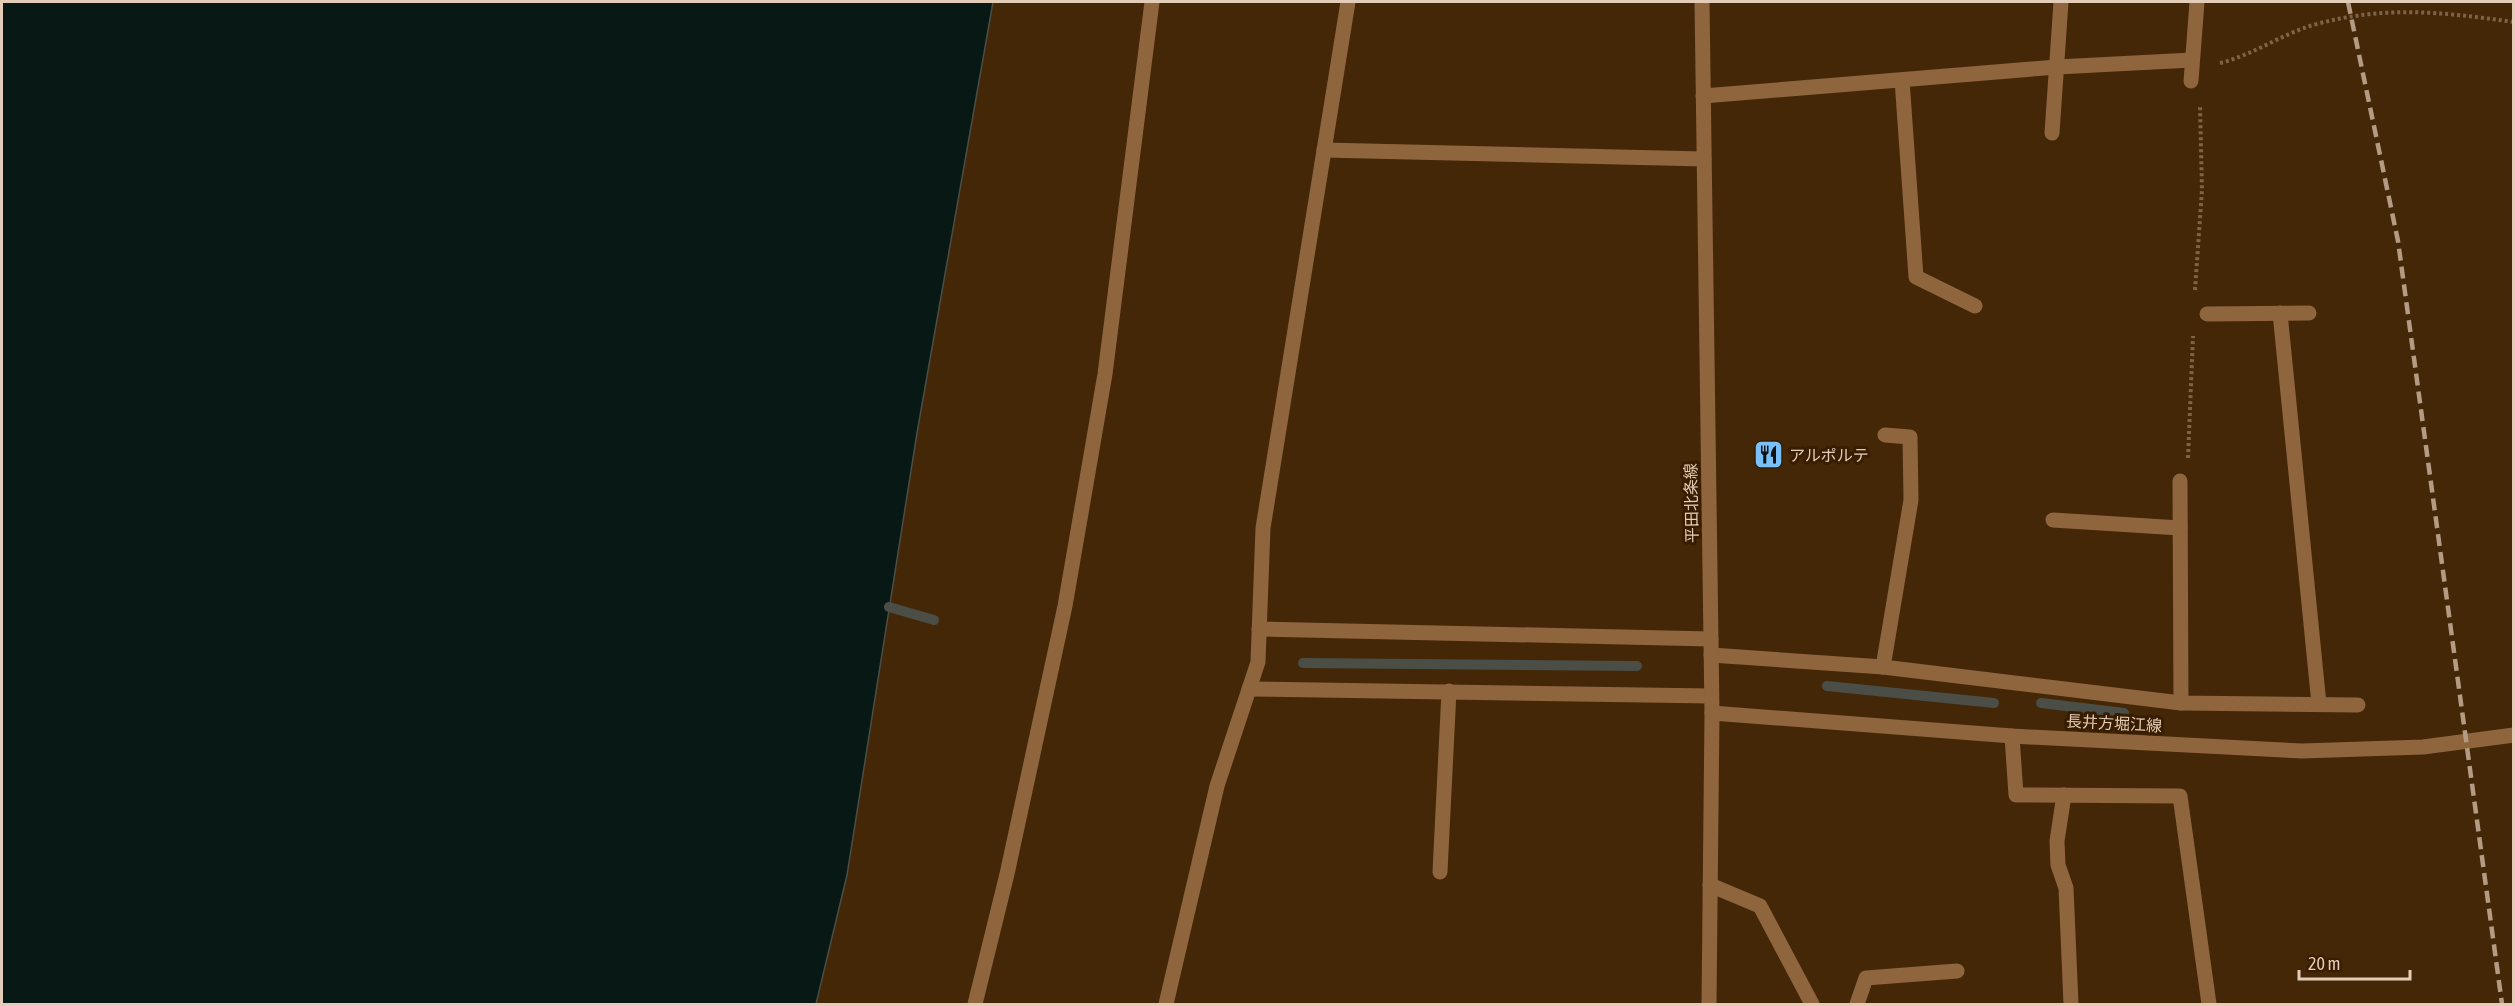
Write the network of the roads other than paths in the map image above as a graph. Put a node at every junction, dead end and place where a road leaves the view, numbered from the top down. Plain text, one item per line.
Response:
1 (1152, 2) edge
2 (1348, 2) edge
3 (1702, 2) edge
4 (2061, 2) edge
5 (2197, 2) edge
6 (2192, 60) junction
7 (2057, 67) junction
8 (1902, 80) junction
9 (2191, 81) road end
10 (1703, 96) junction
11 (2052, 133) dead end
12 (1324, 150) junction
13 (1704, 159) junction
14 (1975, 306) dead end
15 (2280, 313) junction
16 (2309, 313) dead end
17 (2207, 314) dead end
18 (1885, 435) dead end
19 (2180, 481) road end
20 (2053, 520) dead end
21 (2180, 528) junction
22 (1259, 629) junction
23 (1711, 647) junction
24 (1883, 668) junction
25 (1249, 689) junction
26 (1449, 691) junction
27 (1712, 696) junction
28 (2181, 703) junction
29 (2319, 704) junction
30 (2358, 705) dead end
31 (1712, 713) junction
32 (2514, 735) edge
33 (2012, 736) junction
34 (2064, 795) junction
35 (1440, 872) dead end
36 (1710, 885) junction
37 (1956, 971) dead end
38 (975, 1005) edge
39 (1167, 1005) edge
40 (1709, 1005) edge
41 (1812, 1005) edge
42 (1857, 1005) edge
43 (2071, 1005) edge
44 (2209, 1005) edge

1 - 38 street
2 - 12 street
3 - 10 street, 平田北条線
4 - 7 street
5 - 6 street
6 - 7 street
6 - 9 street
7 - 8 street
7 - 11 street
8 - 10 street
8 - 14 street
10 - 13 street, 平田北条線
12 - 13 street
12 - 22 street
13 - 23 street, 平田北条線
15 - 16 street
15 - 17 street
15 - 29 street
18 - 24 street
19 - 21 street
20 - 21 street
21 - 28 street
22 - 23 street
22 - 25 street
23 - 24 street
23 - 27 street, 平田北条線
24 - 28 street
25 - 26 street
25 - 39 street
26 - 27 street
26 - 35 street
27 - 31 street, 平田北条線
28 - 29 street
29 - 30 street
31 - 33 street, 長井方堀江線
31 - 36 street, 平田北条線
32 - 33 street, 長井方堀江線
33 - 34 street
34 - 43 street
34 - 44 street
36 - 40 street, 平田北条線
36 - 41 street
37 - 42 street

